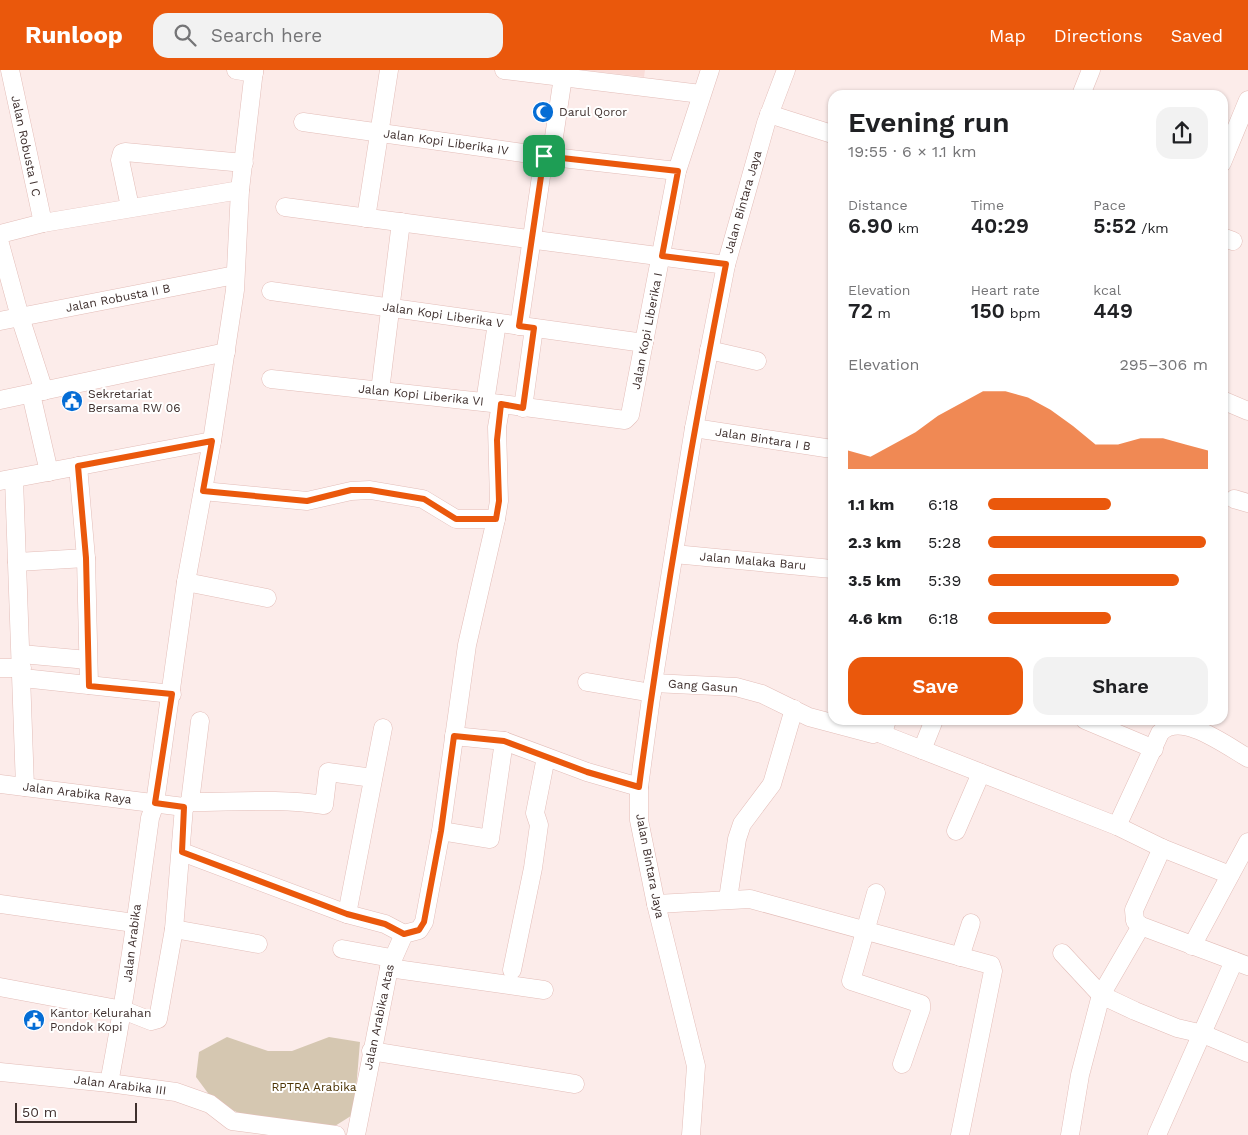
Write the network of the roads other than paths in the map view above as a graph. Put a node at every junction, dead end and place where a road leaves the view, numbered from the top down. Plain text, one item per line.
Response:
1 (10, 70) edge
2 (389, 70) edge
3 (504, 70) edge
4 (710, 70) edge
5 (786, 70) edge
6 (1091, 70) edge
7 (248, 71) edge
8 (563, 78) junction
9 (1083, 90) edge
10 (701, 94) junction
11 (1248, 100) edge
12 (769, 114) junction
13 (303, 122) dead end
14 (379, 132) junction
15 (828, 133) edge
16 (1228, 148) edge
17 (548, 157) junction
18 (244, 163) junction
19 (678, 171) junction
20 (240, 190) junction
21 (130, 207) junction
22 (285, 207) dead end
23 (366, 218) junction
24 (401, 222) junction
25 (42, 223) junction
26 (0, 234) edge
27 (532, 239) junction
28 (0, 244) edge
29 (662, 256) junction
30 (726, 264) junction
31 (236, 275) junction
32 (271, 291) dead end
33 (390, 308) junction
34 (20, 317) junction
35 (0, 321) edge
36 (497, 322) junction
37 (527, 327) junction
38 (644, 343) junction
39 (709, 350) junction
40 (226, 352) junction
41 (757, 361) dead end
42 (271, 379) dead end
43 (380, 391) junction
44 (37, 392) junction
45 (0, 400) edge
46 (493, 403) junction
47 (1228, 403) edge
48 (523, 408) junction
49 (1248, 412) edge
50 (628, 418) joint
51 (694, 428) junction
52 (212, 441) junction
53 (828, 448) edge
54 (78, 466) junction
55 (48, 472) junction
56 (7, 480) edge
57 (203, 491) junction
58 (496, 519) junction
59 (674, 554) junction
60 (86, 558) junction
61 (17, 562) junction
62 (828, 568) edge
63 (186, 582) junction
64 (266, 598) dead end
65 (88, 660) junction
66 (22, 667) junction
67 (0, 668) edge
68 (587, 682) dead end
69 (89, 686) junction
70 (652, 688) junction
71 (172, 694) junction
72 (794, 709) junction
73 (200, 721) dead end
74 (828, 722) edge
75 (839, 725) edge
76 (932, 725) edge
77 (1097, 725) edge
78 (1164, 725) edge
79 (1182, 725) edge
80 (883, 727) edge
81 (383, 728) dead end
82 (454, 736) junction
83 (504, 741) junction
84 (1154, 749) junction
85 (922, 750) junction
86 (546, 757) junction
87 (1248, 758) edge
88 (981, 773) junction
89 (373, 778) junction
90 (0, 784) edge
91 (25, 787) junction
92 (639, 787) junction
93 (155, 803) junction
94 (187, 804) junction
95 (1117, 826) junction
96 (441, 831) junction
97 (956, 831) dead end
98 (1248, 842) edge
99 (1162, 848) junction
100 (182, 852) junction
101 (1230, 875) junction
102 (876, 893) dead end
103 (728, 899) junction
104 (0, 904) edge
105 (656, 904) junction
106 (347, 914) junction
107 (134, 923) junction
108 (971, 924) dead end
109 (1141, 926) junction
110 (174, 929) junction
111 (866, 932) junction
112 (404, 934) junction
113 (258, 944) dead end
114 (1192, 946) junction
115 (342, 949) dead end
116 (1062, 953) dead end
117 (960, 957) junction
118 (390, 963) junction
119 (1241, 964) edge
120 (512, 970) dead end
121 (0, 987) edge
122 (544, 990) dead end
123 (1102, 995) junction
124 (123, 1010) junction
125 (1203, 1034) junction
126 (371, 1051) junction
127 (1248, 1053) edge
128 (902, 1064) dead end
129 (0, 1072) edge
130 (109, 1082) junction
131 (575, 1084) dead end
132 (231, 1128) edge
133 (336, 1135) edge
134 (356, 1135) edge
135 (691, 1135) edge
136 (960, 1135) edge
137 (1070, 1135) edge
138 (1158, 1135) edge

1 - 25 street, Jalan Robusta I C
2 - 14 street
3 - 8 street
4 - 10 street, Jalan Kopi Liberika I
5 - 12 street, Jalan Bintara Jaya
6 - 9 street
7 - 18 street, Jalan Arabika
8 - 10 street
8 - 17 street
10 - 19 street, Jalan Kopi Liberika I
11 - 16 street
12 - 15 street
12 - 30 street, Jalan Bintara Jaya
13 - 14 street, Jalan Kopi Liberika IV
14 - 17 street, Jalan Kopi Liberika IV
14 - 23 street
17 - 19 street, Jalan Kopi Liberika IV
17 - 27 street
18 - 20 street, Jalan Arabika
18 - 21 street
19 - 29 street, Jalan Kopi Liberika I
20 - 21 street
20 - 31 street, Jalan Arabika
21 - 25 street
22 - 23 street
23 - 24 street
24 - 27 street
24 - 33 street
25 - 26 street
27 - 29 street
27 - 37 street
28 - 34 street
29 - 30 street
29 - 38 street, Jalan Kopi Liberika I
30 - 39 street, Jalan Bintara Jaya
31 - 34 street, Jalan Robusta II B
31 - 40 street, Jalan Arabika
32 - 33 street, Jalan Kopi Liberika V
33 - 36 street, Jalan Kopi Liberika V
33 - 43 street
34 - 35 street, Jalan Robusta II B
34 - 44 street
36 - 37 street, Jalan Kopi Liberika V
36 - 46 street
37 - 38 street, Jalan Kopi Liberika V
37 - 48 street
38 - 50 street, Jalan Kopi Liberika I
39 - 41 street
39 - 51 street, Jalan Bintara Jaya
40 - 44 street
40 - 52 street, Jalan Arabika
42 - 43 street, Jalan Kopi Liberika VI
43 - 46 street, Jalan Kopi Liberika VI
44 - 45 street
44 - 55 street
46 - 48 street, Jalan Kopi Liberika VI
46 - 58 street
47 - 49 street
48 - 50 street, Jalan Kopi Liberika VI
51 - 53 street, Jalan Bintara I B
51 - 59 street, Jalan Bintara Jaya
52 - 54 street
52 - 57 street, Jalan Arabika
54 - 55 street
54 - 60 street
55 - 56 street
56 - 61 street
57 - 58 street
57 - 63 street, Jalan Arabika
58 - 82 street
59 - 62 street, Jalan Malaka Baru
59 - 70 street, Jalan Bintara Jaya
60 - 61 street
60 - 65 street
61 - 66 street
63 - 64 street
63 - 71 street, Jalan Arabika
65 - 66 street
65 - 69 street
66 - 67 street
66 - 69 street
66 - 91 street
68 - 70 street, Gang Gasun
69 - 71 street
70 - 72 street, Gang Gasun
70 - 92 street, Jalan Bintara Jaya
71 - 93 street, Jalan Arabika
72 - 74 street, Gang Gasun
72 - 103 street
73 - 94 street
75 - 80 street, Gang Gasun
76 - 85 street
77 - 84 street
78 - 84 street
79 - 87 street
80 - 85 street, Gang Gasun
81 - 89 street
82 - 83 street
82 - 96 street
83 - 86 street
83 - 96 street
84 - 95 street
85 - 88 street, Gang Gasun
86 - 92 street
86 - 120 street
88 - 95 street, Gang Gasun
88 - 97 street
89 - 94 street, Jalan Arabika Raya
89 - 106 street
90 - 91 street, Jalan Arabika Raya
91 - 93 street, Jalan Arabika Raya
92 - 105 street, Jalan Bintara Jaya
93 - 94 street, Jalan Arabika Raya
93 - 107 street, Jalan Arabika
94 - 100 street
95 - 99 street, Gang Gasun
96 - 112 street
98 - 101 street
99 - 101 street, Gang Gasun
99 - 109 street
100 - 106 street
100 - 110 street
101 - 114 street
102 - 111 street
103 - 105 street
103 - 111 street
104 - 107 street
105 - 135 street, Jalan Bintara Jaya
106 - 112 street
107 - 124 street, Jalan Arabika
108 - 117 street
109 - 114 street
109 - 123 street
110 - 113 street
110 - 124 street
111 - 117 street
111 - 128 street
112 - 118 street, Jalan Arabika Atas
114 - 119 street
115 - 118 street
116 - 123 street
117 - 136 street
118 - 122 street
118 - 126 street, Jalan Arabika Atas
119 - 125 street
121 - 124 street
123 - 125 street
123 - 137 street
124 - 130 street, Jalan Arabika
125 - 127 street
125 - 138 street
126 - 131 street
126 - 134 street, Jalan Arabika Atas
129 - 130 street, Jalan Arabika III
130 - 132 street, Jalan Arabika III
132 - 133 street, Jalan Arabika III

